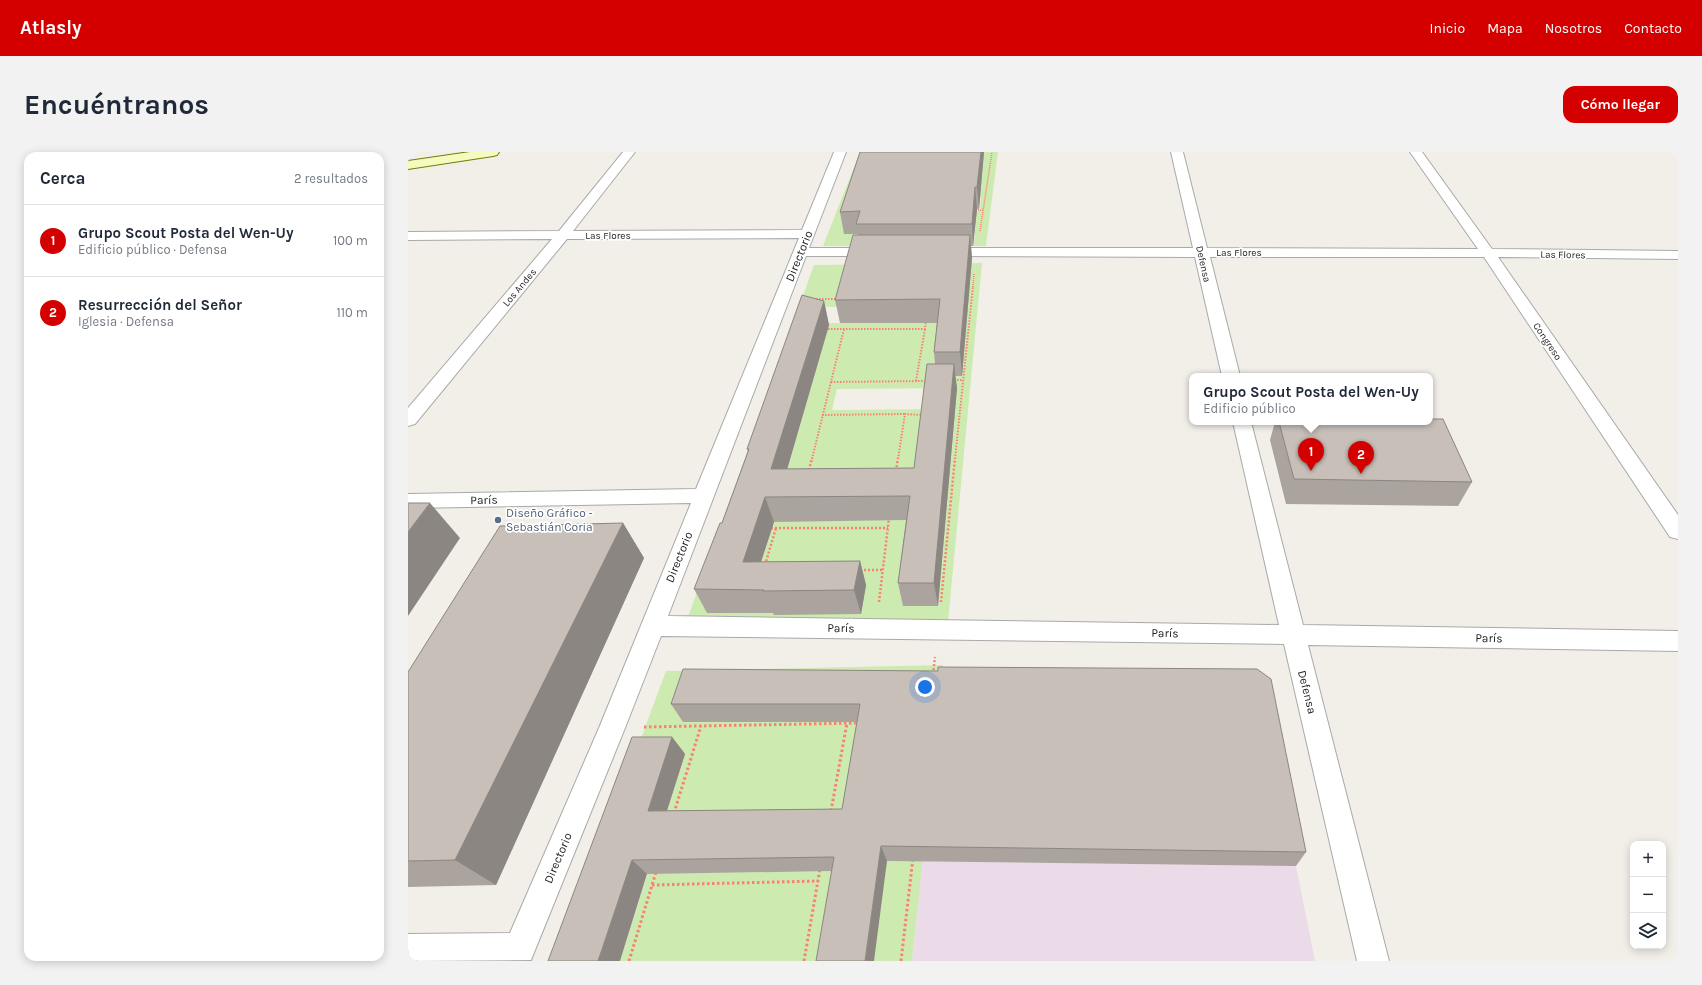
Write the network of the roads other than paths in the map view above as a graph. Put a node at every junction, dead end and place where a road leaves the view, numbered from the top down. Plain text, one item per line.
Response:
1 (493, 152) edge
2 (629, 152) edge
3 (840, 152) edge
4 (1177, 152) edge
5 (1416, 152) edge
6 (408, 165) edge
7 (562, 235) junction
8 (408, 236) edge
9 (804, 243) junction
10 (896, 252) edge
11 (927, 252) edge
12 (1201, 252) junction
13 (1488, 253) junction
14 (1678, 255) edge
15 (1230, 373) edge
16 (408, 420) edge
17 (1243, 425) edge
18 (704, 496) junction
19 (408, 501) edge
20 (1678, 531) edge
21 (652, 626) junction
22 (1293, 635) junction
23 (1678, 641) edge
24 (408, 950) edge
25 (517, 955) edge
26 (1373, 961) edge

1 - 6 street
2 - 7 street, Los Andes
3 - 9 street, Directorio
4 - 12 street, Defensa
5 - 13 street, Congreso
7 - 8 street, Las Flores
7 - 9 street, Las Flores
7 - 16 street, Los Andes
9 - 10 street, Las Flores
9 - 18 street, Directorio
11 - 12 street, Las Flores
12 - 13 street, Las Flores
12 - 15 street, Defensa
13 - 14 street, Las Flores
13 - 20 street, Congreso
17 - 22 street, Defensa
18 - 19 street, París
18 - 21 street, Directorio
21 - 22 street, París
21 - 25 street, Directorio
22 - 23 street, París
22 - 26 street, Defensa
24 - 25 street

